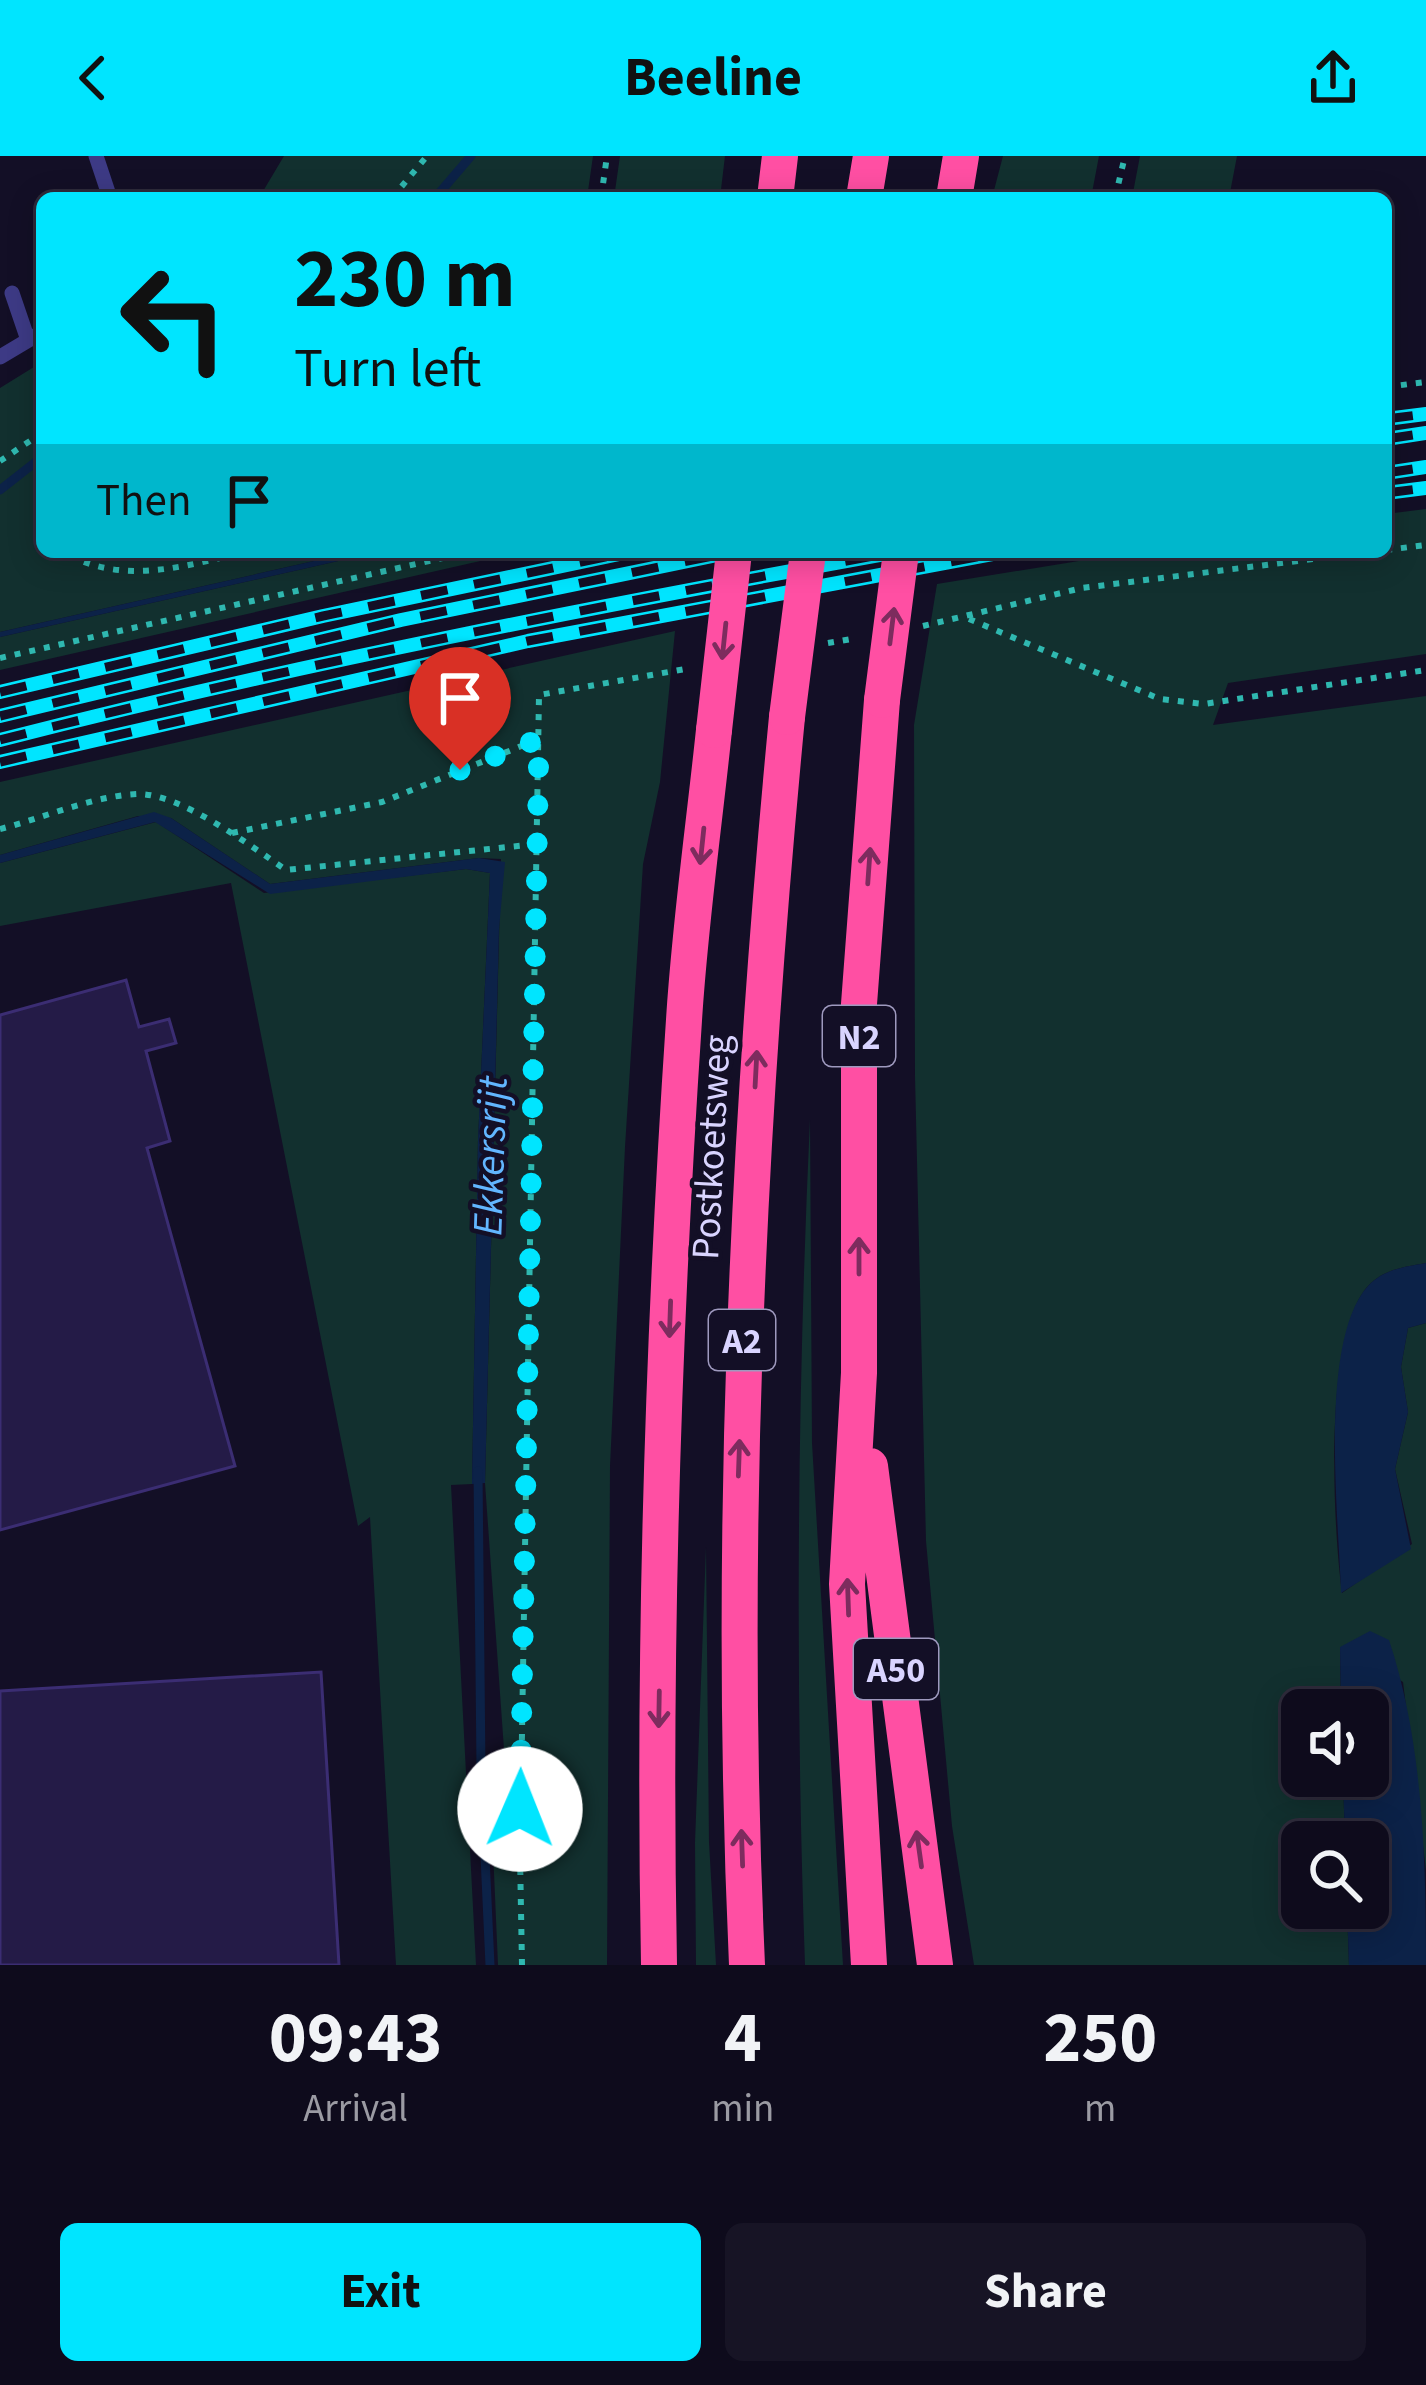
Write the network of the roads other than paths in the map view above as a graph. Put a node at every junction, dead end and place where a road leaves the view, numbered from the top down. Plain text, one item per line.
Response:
1 (96, 156) edge
2 (780, 156) edge
3 (871, 156) edge
4 (961, 156) edge
5 (108, 192) edge
6 (776, 192) edge
7 (865, 192) edge
8 (955, 192) edge
9 (12, 292) dead end
10 (35, 336) edge
11 (0, 357) edge
12 (733, 558) edge
13 (807, 558) edge
14 (900, 558) edge
15 (859, 1373) junction
16 (659, 1965) edge
17 (747, 1965) edge
18 (868, 1965) edge
19 (935, 1965) edge

1 - 5 lane
2 - 6 highway
3 - 7 highway
4 - 8 highway
9 - 10 lane
10 - 11 lane
12 -> 16 highway, Postkoetsweg / A2, bridge
17 -> 13 highway, Postkoetsweg / A2, bridge
15 -> 14 highway, N2, bridge
18 -> 15 highway, N2
19 -> 15 highway, A50

